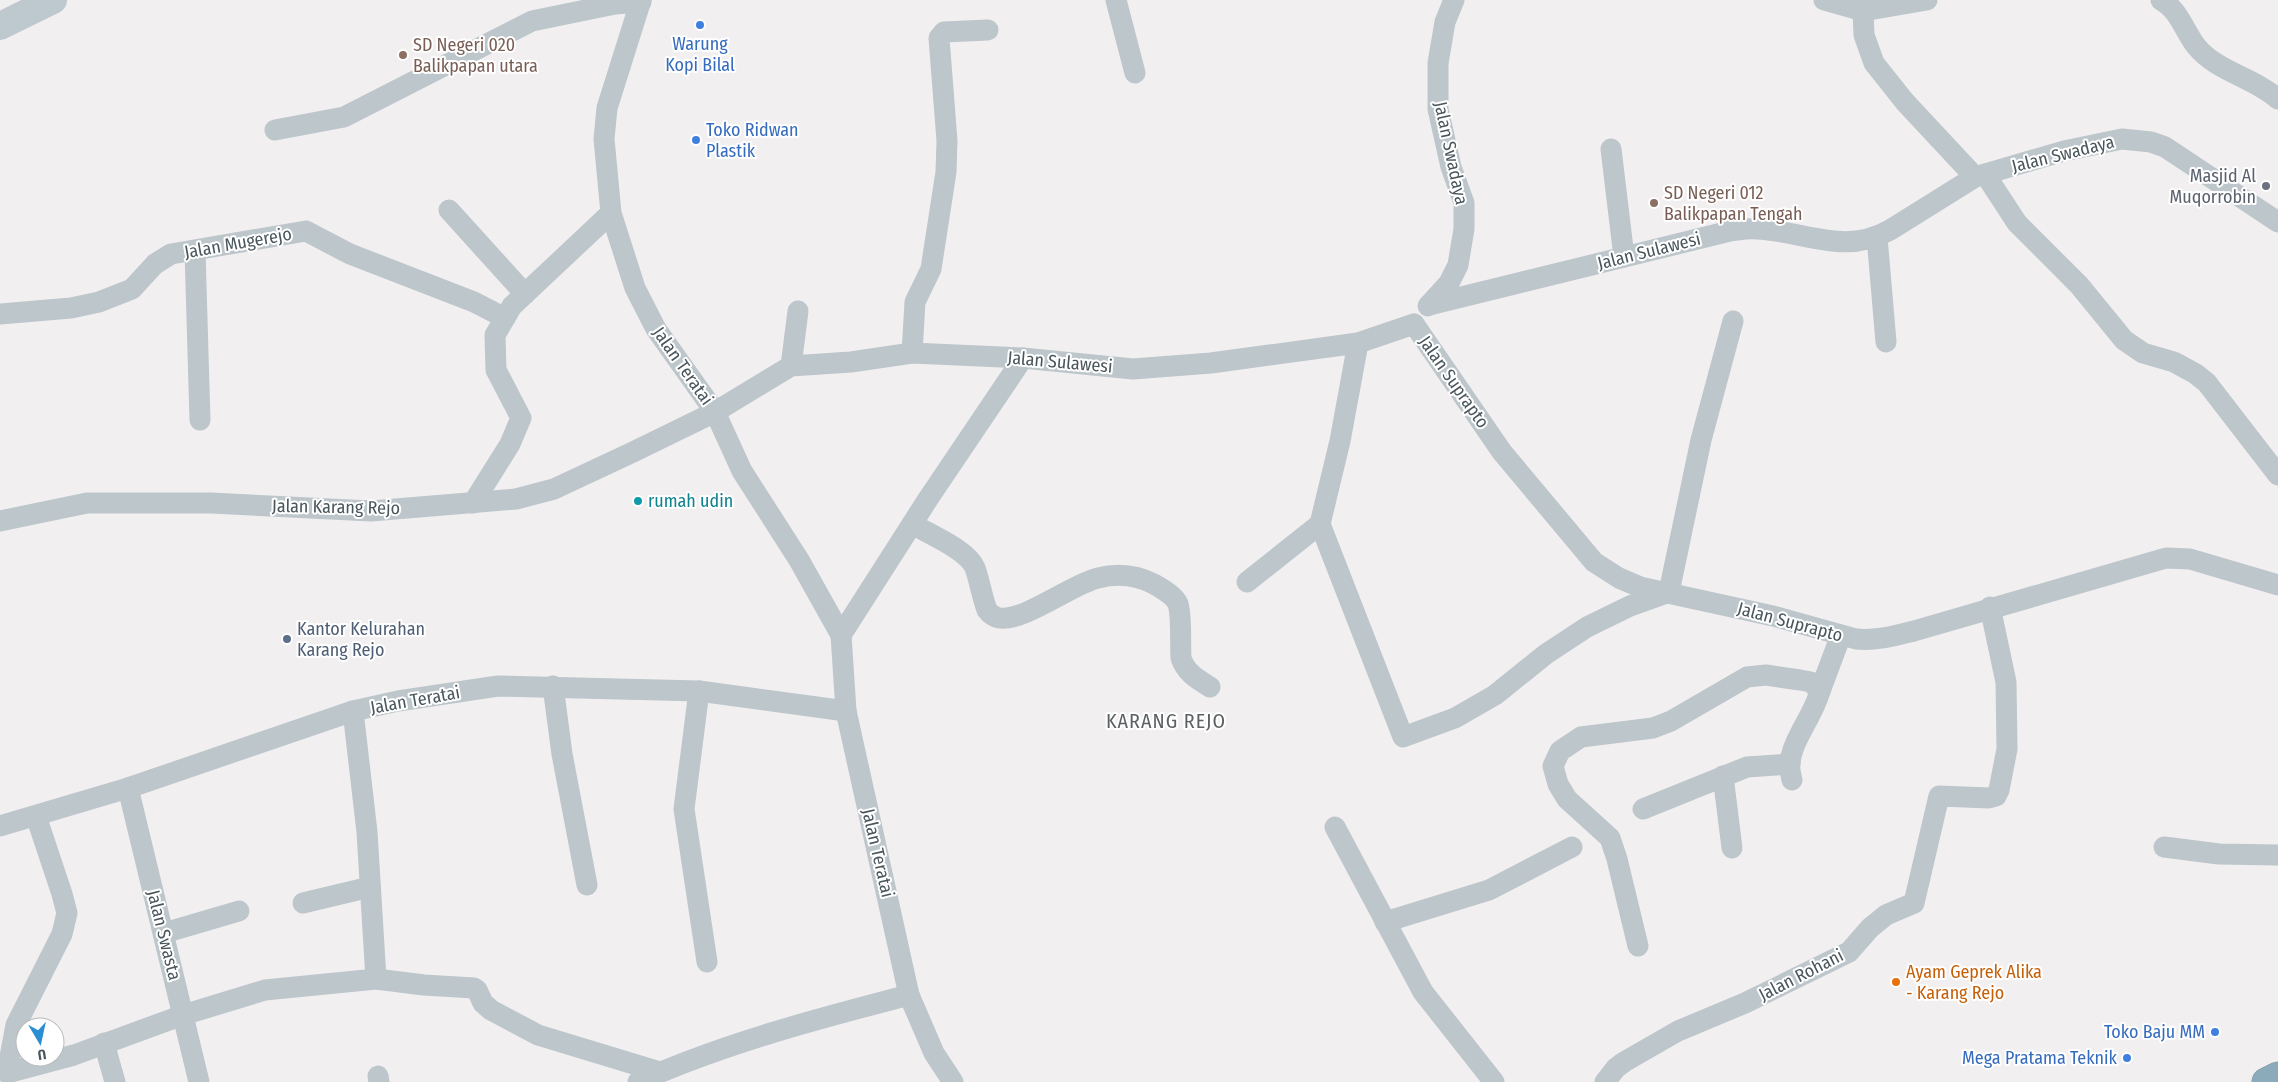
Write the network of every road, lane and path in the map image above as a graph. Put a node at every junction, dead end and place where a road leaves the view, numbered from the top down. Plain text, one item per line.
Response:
1 (53, 0) edge
2 (1116, 0) edge
3 (1454, 0) edge
4 (1824, 0) edge
5 (1928, 0) edge
6 (2161, 0) edge
7 (641, 1) edge
8 (1863, 11) junction
9 (0, 26) edge
10 (988, 30) dead end
11 (1135, 73) dead end
12 (2278, 99) edge
13 (275, 130) dead end
14 (1611, 149) dead end
15 (1980, 176) junction
16 (450, 210) dead end
17 (611, 213) junction
18 (2278, 222) edge
19 (1877, 237) junction
20 (195, 251) junction
21 (1624, 257) junction
22 (525, 294) junction
23 (1429, 306) junction
24 (798, 311) dead end
25 (0, 314) edge
26 (505, 318) junction
27 (1733, 320) dead end
28 (1414, 324) junction
29 (1886, 342) dead end
30 (1358, 343) junction
31 (912, 353) junction
32 (1022, 358) junction
33 (791, 366) junction
34 (715, 412) junction
35 (200, 420) dead end
36 (2278, 474) edge
37 (473, 503) junction
38 (0, 521) edge
39 (912, 524) junction
40 (1320, 524) junction
41 (2275, 580) edge
42 (1247, 582) dead end
43 (1669, 592) junction
44 (1990, 608) junction
45 (841, 635) junction
46 (1841, 635) junction
47 (553, 686) junction
48 (1210, 687) dead end
49 (699, 691) junction
50 (1820, 691) junction
51 (354, 711) junction
52 (846, 711) junction
53 (1723, 776) junction
54 (128, 788) junction
55 (1643, 809) dead end
56 (36, 816) junction
57 (0, 826) edge
58 (1335, 827) dead end
59 (1572, 847) dead end
60 (2164, 847) dead end
61 (1732, 848) dead end
62 (2278, 855) edge
63 (588, 885) dead end
64 (370, 887) junction
65 (303, 903) dead end
66 (238, 911) dead end
67 (1385, 922) junction
68 (164, 933) junction
69 (1638, 946) dead end
70 (706, 962) dead end
71 (376, 979) junction
72 (909, 995) junction
73 (184, 1016) junction
74 (8, 1025) edge
75 (104, 1044) junction
76 (670, 1074) edge
77 (2278, 1076) edge
78 (7, 1077) edge
79 (115, 1082) edge
80 (199, 1082) edge
81 (638, 1082) edge
82 (953, 1082) edge
83 (1494, 1082) edge
84 (1606, 1082) edge
85 (2266, 1082) edge

1 - 9 street
2 - 11 street
3 - 23 street, Jalan Swadaya
4 - 8 street
5 - 8 street
6 - 12 street
7 - 13 street
7 - 17 street, Jalan Teratai
8 - 15 street
10 - 31 street
14 - 21 street
15 - 18 street, Jalan Swadaya
15 - 19 street, Jalan Sulawesi
15 - 36 street
16 - 22 street
17 - 22 street
17 - 34 street, Jalan Teratai
19 - 21 street, Jalan Sulawesi
19 - 29 street
20 - 25 street, Jalan Mugerejo
20 - 26 street, Jalan Mugerejo
20 - 35 street
21 - 23 street, Jalan Sulawesi
22 - 26 street
23 - 28 street, Jalan Swadaya
24 - 33 street
26 - 37 street
27 - 43 street
28 - 30 street, Jalan Sulawesi
28 - 43 street, Jalan Suprapto
30 - 32 street, Jalan Sulawesi
30 - 40 street
31 - 32 street, Jalan Sulawesi
31 - 33 street, Jalan Sulawesi
32 - 39 street
33 - 34 street, Jalan Sulawesi
34 - 37 street, Jalan Karang Rejo
34 - 45 street, Jalan Teratai
37 - 38 street, Jalan Karang Rejo
39 - 45 street
39 - 48 street
40 - 42 street
40 - 43 street
41 - 44 street, Jalan Suprapto
43 - 46 street, Jalan Suprapto
44 - 46 street, Jalan Suprapto
44 - 84 street, Jalan Rohani
45 - 52 street, Jalan Teratai
46 - 50 street
47 - 49 street, Jalan Teratai
47 - 51 street, Jalan Teratai
47 - 63 street
49 - 52 street, Jalan Teratai
49 - 70 street
50 - 53 street
50 - 69 street
51 - 54 street, Jalan Teratai
51 - 64 street
52 - 72 street, Jalan Teratai
53 - 55 street
53 - 61 street
54 - 56 street, Jalan Teratai
54 - 68 street, Jalan Swasta
56 - 57 street, Jalan Teratai
56 - 74 street
58 - 67 street
59 - 67 street
60 - 62 street
64 - 65 street
64 - 71 street
66 - 68 street
67 - 83 street
68 - 73 street, Jalan Swasta
71 - 73 street
71 - 76 street
72 - 76 street
72 - 82 street, Jalan Teratai
73 - 75 street
73 - 80 street, Jalan Swasta
74 - 78 street
75 - 78 street
75 - 79 street
76 - 81 street
77 - 85 highway

